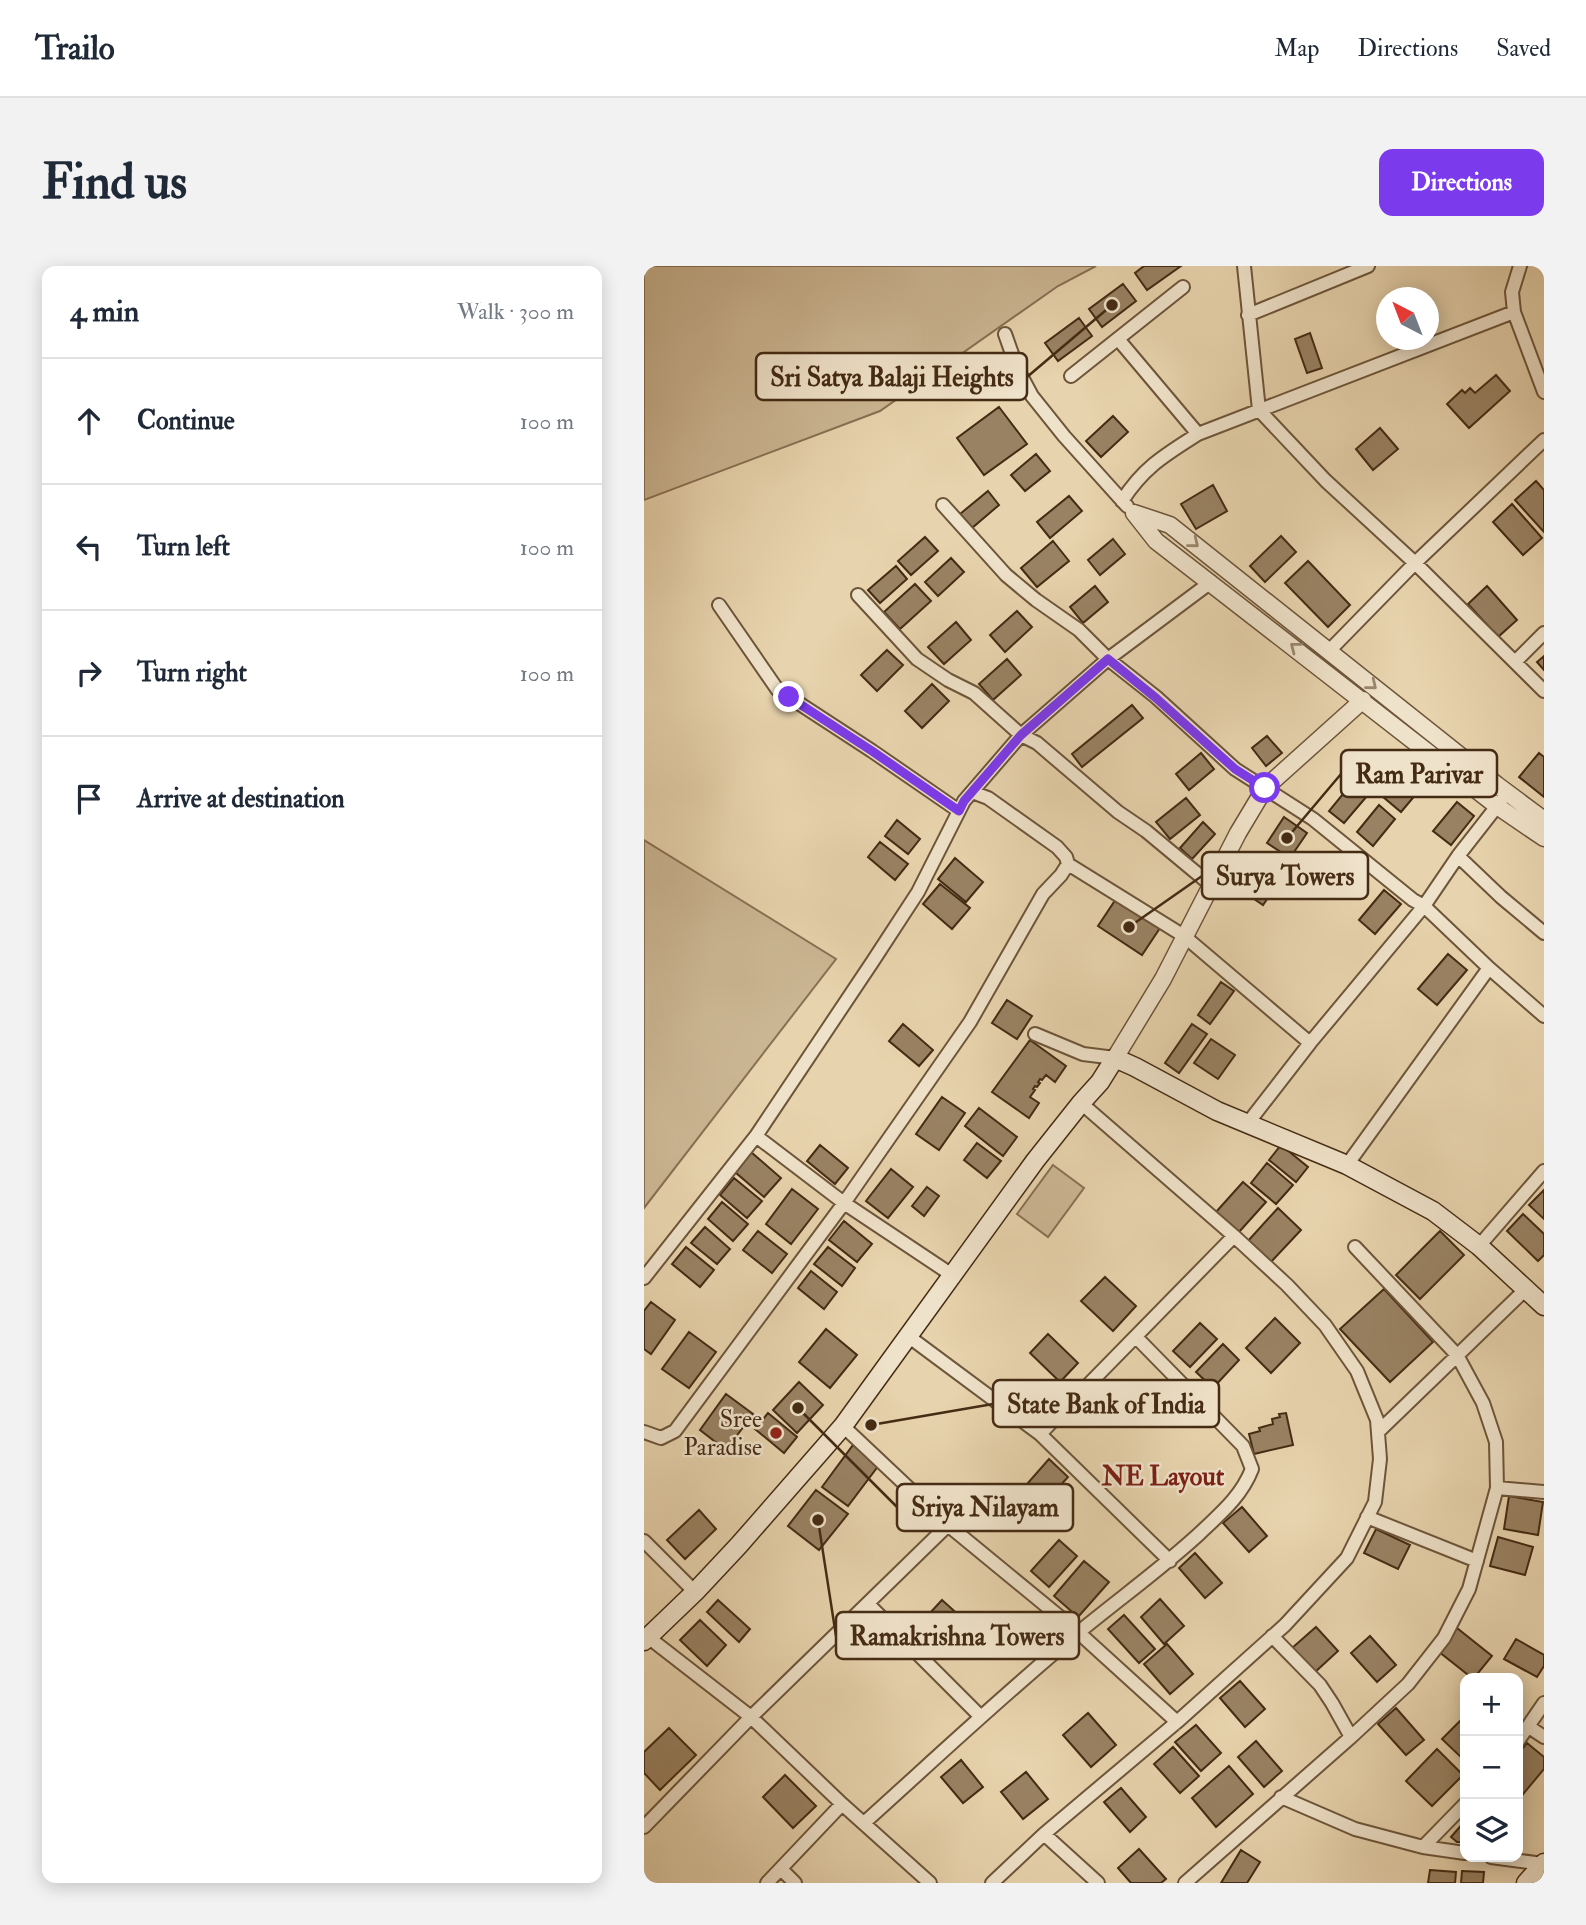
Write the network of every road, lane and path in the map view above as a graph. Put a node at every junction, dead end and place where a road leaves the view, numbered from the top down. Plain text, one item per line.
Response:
1 (1244, 266) edge
2 (1368, 266) edge
3 (1520, 266) edge
4 (1183, 287) dead end
5 (1514, 312) junction
6 (1248, 315) junction
7 (1005, 334) dead end
8 (1118, 339) junction
9 (1071, 376) dead end
10 (1544, 392) edge
11 (1259, 410) junction
12 (1198, 434) junction
13 (1544, 440) edge
14 (1122, 501) junction
15 (943, 505) dead end
16 (1134, 513) junction
17 (1415, 564) junction
18 (1211, 582) junction
19 (858, 595) dead end
20 (719, 604) dead end
21 (1544, 633) edge
22 (1329, 651) junction
23 (1108, 659) junction
24 (1515, 662) junction
25 (1544, 691) edge
26 (1363, 700) junction
27 (1021, 735) junction
28 (1265, 788) junction
29 (972, 792) junction
30 (1503, 799) junction
31 (959, 811) junction
32 (1543, 831) edge
33 (1458, 856) junction
34 (1068, 863) junction
35 (1211, 885) junction
36 (1424, 906) junction
37 (1544, 933) edge
38 (1184, 936) junction
39 (1489, 968) junction
40 (1544, 1016) edge
41 (1035, 1034) dead end
42 (1310, 1043) junction
43 (1115, 1058) junction
44 (1081, 1103) junction
45 (1248, 1123) junction
46 (755, 1136) junction
47 (1347, 1165) junction
48 (1544, 1171) edge
49 (844, 1203) junction
50 (1234, 1237) junction
51 (1356, 1247) dead end
52 (1479, 1247) junction
53 (952, 1275) junction
54 (644, 1278) edge
55 (1526, 1289) junction
56 (1544, 1306) edge
57 (908, 1336) junction
58 (1136, 1337) junction
59 (1457, 1355) junction
60 (843, 1426) junction
61 (644, 1432) edge
62 (1378, 1432) junction
63 (1040, 1434) junction
64 (1497, 1488) junction
65 (1544, 1492) edge
66 (1367, 1517) junction
67 (948, 1525) junction
68 (644, 1541) edge
69 (1170, 1561) junction
70 (1477, 1561) junction
71 (695, 1592) junction
72 (868, 1604) junction
73 (1078, 1632) junction
74 (1272, 1636) junction
75 (646, 1639) edge
76 (1544, 1703) edge
77 (751, 1717) junction
78 (981, 1717) junction
79 (1177, 1722) junction
80 (1528, 1727) junction
81 (1522, 1736) edge
82 (1351, 1737) junction
83 (1544, 1737) edge
84 (1281, 1797) junction
85 (842, 1804) junction
86 (1460, 1809) edge
87 (864, 1823) junction
88 (644, 1827) edge
89 (1044, 1834) junction
90 (1423, 1847) junction
91 (1460, 1852) edge
92 (1523, 1861) edge
93 (1544, 1864) edge
94 (780, 1869) junction
95 (927, 1882) edge
96 (767, 1883) edge
97 (795, 1883) edge
98 (992, 1883) edge
99 (1098, 1883) edge
100 (1185, 1883) edge
101 (1526, 1883) edge

1 - 6 street
2 - 6 street
3 - 5 street
4 - 8 street
5 - 10 street
5 - 11 street
6 - 11 street
7 - 14 street
8 - 9 street
8 - 12 street
11 - 12 street
11 - 17 street
12 - 14 street
13 - 17 street
14 - 16 street
15 - 23 street
16 - 18 street
16 -> 22 street
17 - 22 street
17 - 24 street
18 - 23 street
26 -> 18 street
19 - 27 street
20 - 31 street
21 - 24 street
22 -> 30 street
23 - 27 street
23 - 28 street
24 - 25 street
26 - 28 street
26 - 30 street
27 - 29 street
27 - 35 street
28 - 35 street
28 - 36 street
29 - 31 street
29 - 34 street
30 - 32 street
30 - 33 street
31 - 46 street
33 - 36 street
33 - 37 street
34 - 38 street
34 - 49 street
35 - 38 street
36 - 39 street
36 - 42 street
38 - 42 street
38 - 43 street
39 - 40 street
39 - 47 street
41 - 43 street
42 - 45 street
43 - 44 main road
43 - 45 main road
44 - 50 street
44 - 53 main road
45 - 47 main road
46 - 49 street
46 - 54 street
47 - 52 main road
48 - 52 street
49 - 53 street
49 - 61 street
50 - 58 street
50 - 62 street
51 - 59 street
52 - 55 main road
53 - 57 main road
55 - 56 main road
55 - 59 street
57 - 60 main road
57 - 63 street
58 - 63 street
58 - 69 street
59 - 62 street
59 - 64 street
60 - 67 street
60 - 71 main road
62 - 66 street
63 - 69 street
64 - 65 street
64 - 70 street
66 - 70 street
66 - 74 street
67 - 72 street
67 - 73 street
68 - 71 street
69 - 73 street
70 - 82 street
71 - 75 main road
72 - 77 street
72 - 78 street
73 - 78 street
73 - 79 street
74 - 79 street
74 - 82 street
75 - 77 street
76 - 80 street
77 - 85 street
77 - 88 street
78 - 87 street
79 - 89 street
80 - 81 street
80 - 83 street
82 - 84 street
84 - 90 street
84 - 100 street
85 - 87 street
85 - 94 street
86 - 90 street
87 - 95 street
89 - 98 street
89 - 99 street
90 - 91 street
92 - 93 street
93 - 101 main road
94 - 96 street
94 - 97 street

